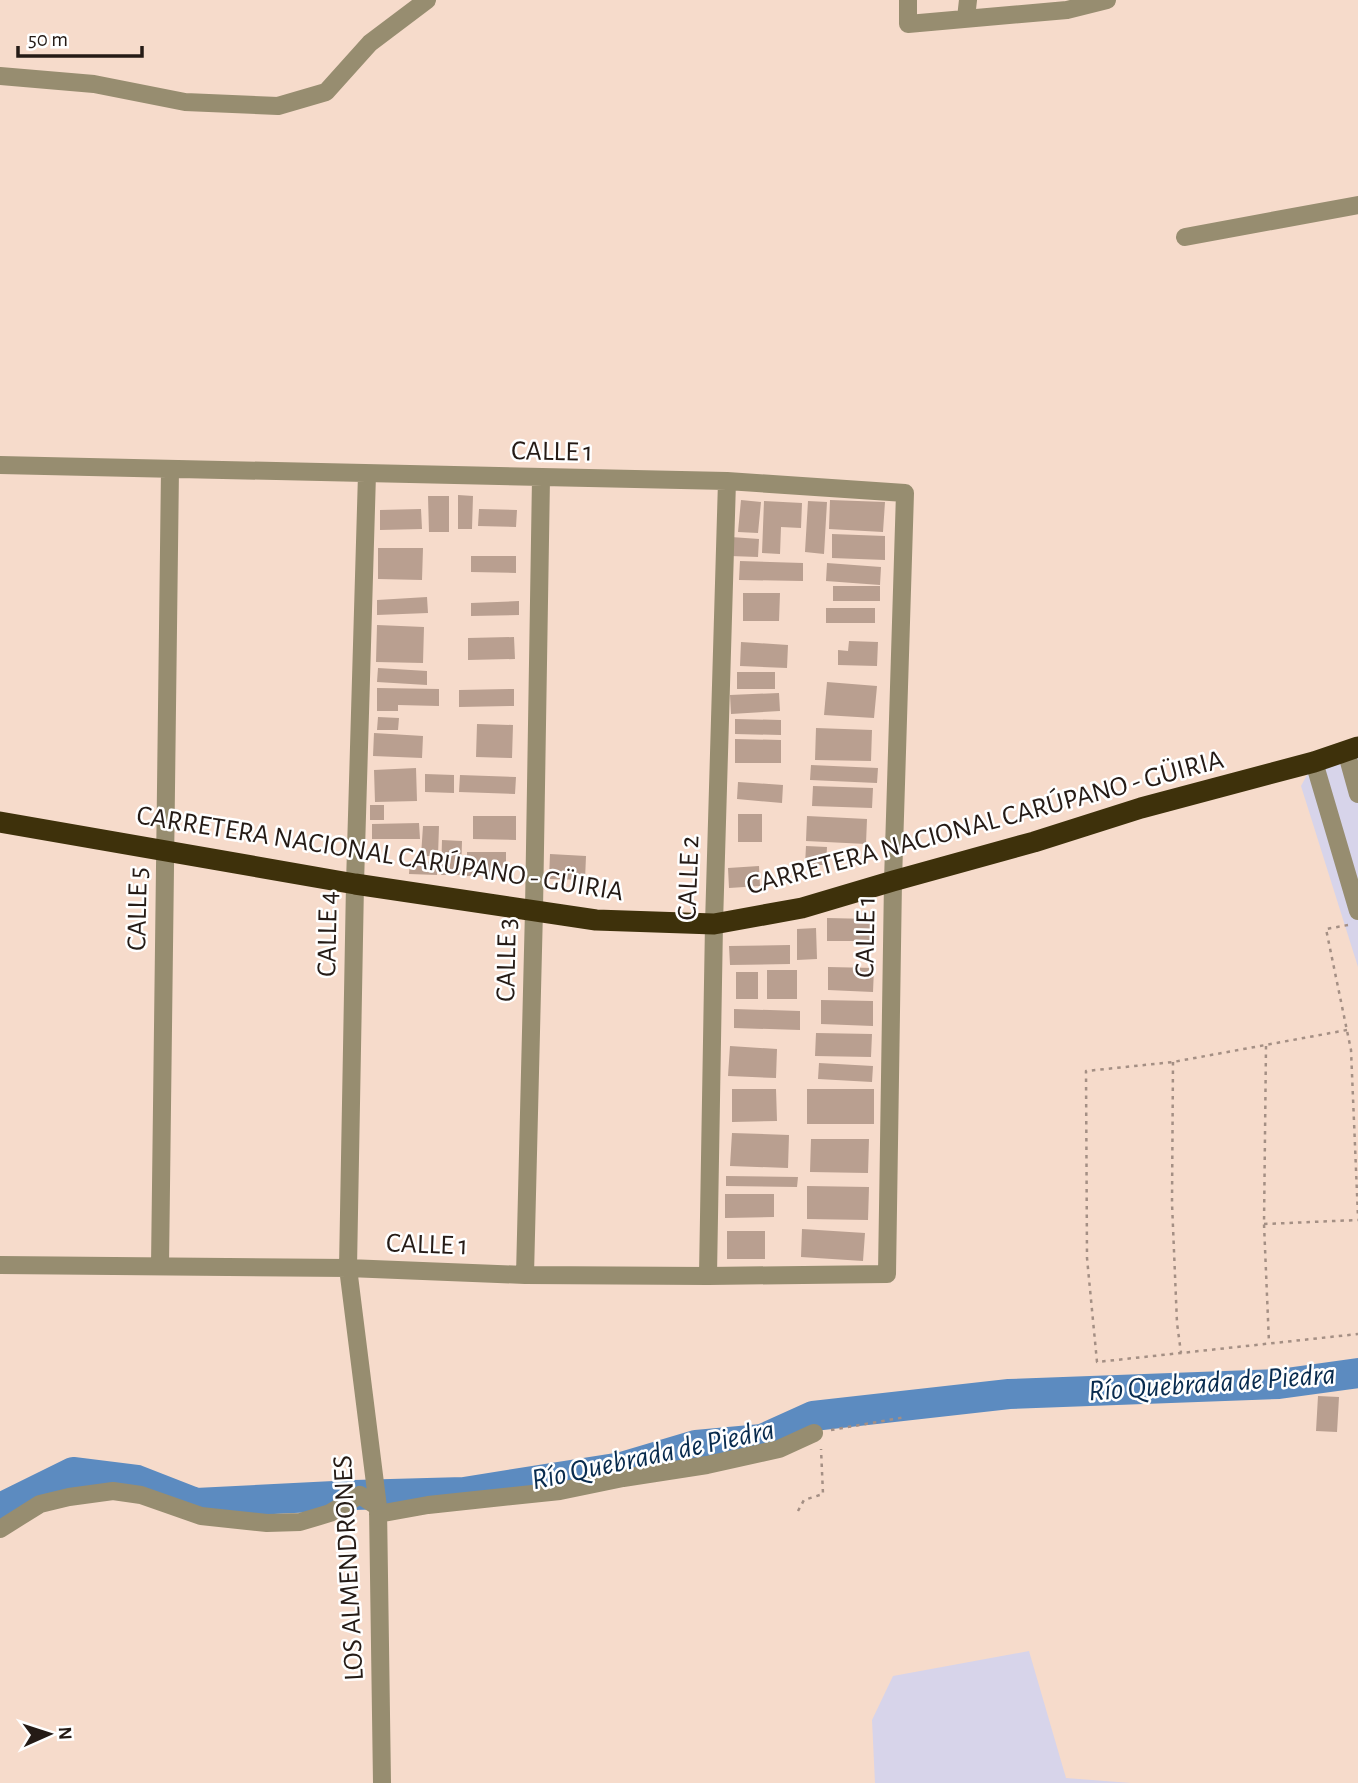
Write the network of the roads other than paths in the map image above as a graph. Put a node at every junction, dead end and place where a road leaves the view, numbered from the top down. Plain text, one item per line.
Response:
1 (427, 0) edge
2 (908, 0) edge
3 (968, 0) edge
4 (1107, 0) edge
5 (1067, 5) edge
6 (966, 18) junction
7 (0, 76) edge
8 (1358, 205) edge
9 (1185, 237) dead end
10 (0, 465) edge
11 (170, 469) junction
12 (367, 474) junction
13 (541, 478) junction
14 (727, 481) junction
15 (1352, 749) edge
16 (1314, 762) junction
17 (1358, 794) edge
18 (0, 822) edge
19 (165, 851) junction
20 (893, 881) junction
21 (355, 884) junction
22 (534, 910) junction
23 (1358, 911) edge
24 (713, 924) junction
25 (0, 1265) edge
26 (160, 1266) junction
27 (348, 1268) junction
28 (525, 1275) junction
29 (708, 1276) junction
30 (814, 1433) road end
31 (378, 1511) junction
32 (0, 1529) edge
33 (382, 1783) edge

1 - 7 street
2 - 6 street
3 - 6 street
4 - 5 street
5 - 6 street
8 - 9 street
10 - 11 street, CALLE 1
11 - 12 street, CALLE 1
11 - 19 street, CALLE 5
12 - 13 street, CALLE 1
12 - 21 street, CALLE 4
13 - 14 street, CALLE 1
13 - 22 street, CALLE 3
14 - 20 street, CALLE 1
14 - 24 street, CALLE 2
15 - 16 highway, CARRETERA NACIONAL CARÚPANO - GÜIRIA
15 - 17 street
16 - 20 highway, CARRETERA NACIONAL CARÚPANO - GÜIRIA
16 - 23 street
18 - 19 highway, CARRETERA NACIONAL CARÚPANO - GÜIRIA
19 - 21 highway, CARRETERA NACIONAL CARÚPANO - GÜIRIA
19 - 26 street, CALLE 5
20 - 24 highway, CARRETERA NACIONAL CARÚPANO - GÜIRIA
20 - 29 street, CALLE 1
21 - 22 highway, CARRETERA NACIONAL CARÚPANO - GÜIRIA
21 - 27 street, CALLE 4
22 - 24 highway, CARRETERA NACIONAL CARÚPANO - GÜIRIA
22 - 28 street, CALLE 3
24 - 29 street, CALLE 2
25 - 26 street, CALLE 1
26 - 27 street, CALLE 1
27 - 28 street, CALLE 1
27 - 31 street, LOS ALMENDRONES
28 - 29 street, CALLE 1
30 - 31 street
31 - 32 street
31 - 33 street, LOS ALMENDRONES

